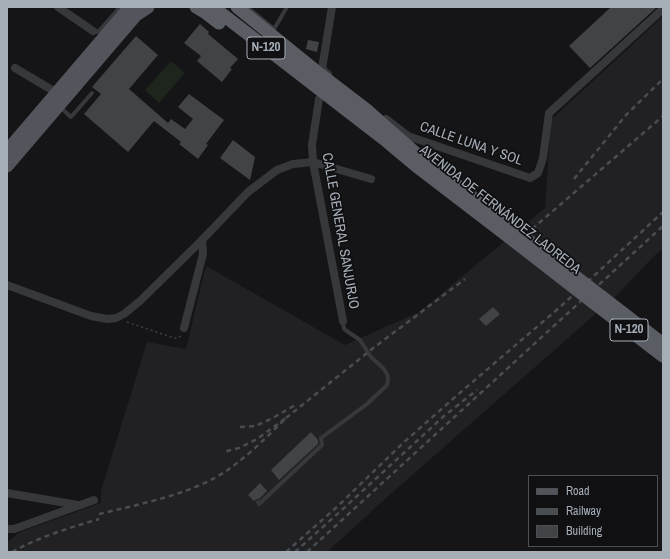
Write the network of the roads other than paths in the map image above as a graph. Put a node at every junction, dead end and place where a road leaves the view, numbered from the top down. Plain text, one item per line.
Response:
1 (58, 7) edge
2 (120, 7) edge
3 (130, 7) edge
4 (148, 7) edge
5 (196, 7) edge
6 (212, 7) edge
7 (221, 7) edge
8 (237, 7) edge
9 (247, 7) edge
10 (287, 7) edge
11 (332, 7) edge
12 (663, 9) edge
13 (274, 29) junction
14 (93, 31) joint
15 (279, 34) dead end
16 (285, 38) dead end
17 (294, 53) junction
18 (15, 68) dead end
19 (319, 81) junction
20 (92, 93) dead end
21 (58, 99) junction
22 (7, 151) edge
23 (417, 160) junction
24 (313, 162) junction
25 (7, 166) edge
26 (371, 179) dead end
27 (202, 240) junction
28 (7, 285) edge
29 (598, 300) junction
30 (343, 321) joint
31 (184, 328) road end
32 (663, 344) edge
33 (663, 356) edge
34 (7, 493) edge
35 (94, 500) dead end
36 (258, 502) dead end
37 (79, 505) junction
38 (7, 529) edge

1 - 14 street
2 - 14 lane
3 - 21 main road
4 - 21 main road
5 - 19 highway
6 - 19 highway, N-120
7 - 19 highway, N-120
8 - 17 highway
9 - 13 lane
10 - 13 lane
11 - 19 street, CALLE GENERAL SANJURJO
12 - 19 street, CALLE LUNA Y SOL
13 - 15 lane
16 - 17 lane
17 - 23 highway
18 - 21 street
19 - 23 highway, AVENIDA DE FERNÁNDEZ LADREDA / N-120
19 - 24 street, CALLE GENERAL SANJURJO
20 - 21 lane
21 - 22 main road
21 - 25 main road
23 - 29 highway, AVENIDA DE FERNÁNDEZ LADREDA / N-120, bridge
24 - 26 street
24 - 27 street
24 - 30 street, CALLE GENERAL SANJURJO
27 - 28 street
27 - 31 street
29 - 32 highway, AVENIDA DE FERNÁNDEZ LADREDA / N-120
29 - 33 highway, AVENIDA DE FERNÁNDEZ LADREDA / N-120
30 - 36 lane
34 - 37 street
35 - 37 street
37 - 38 street

